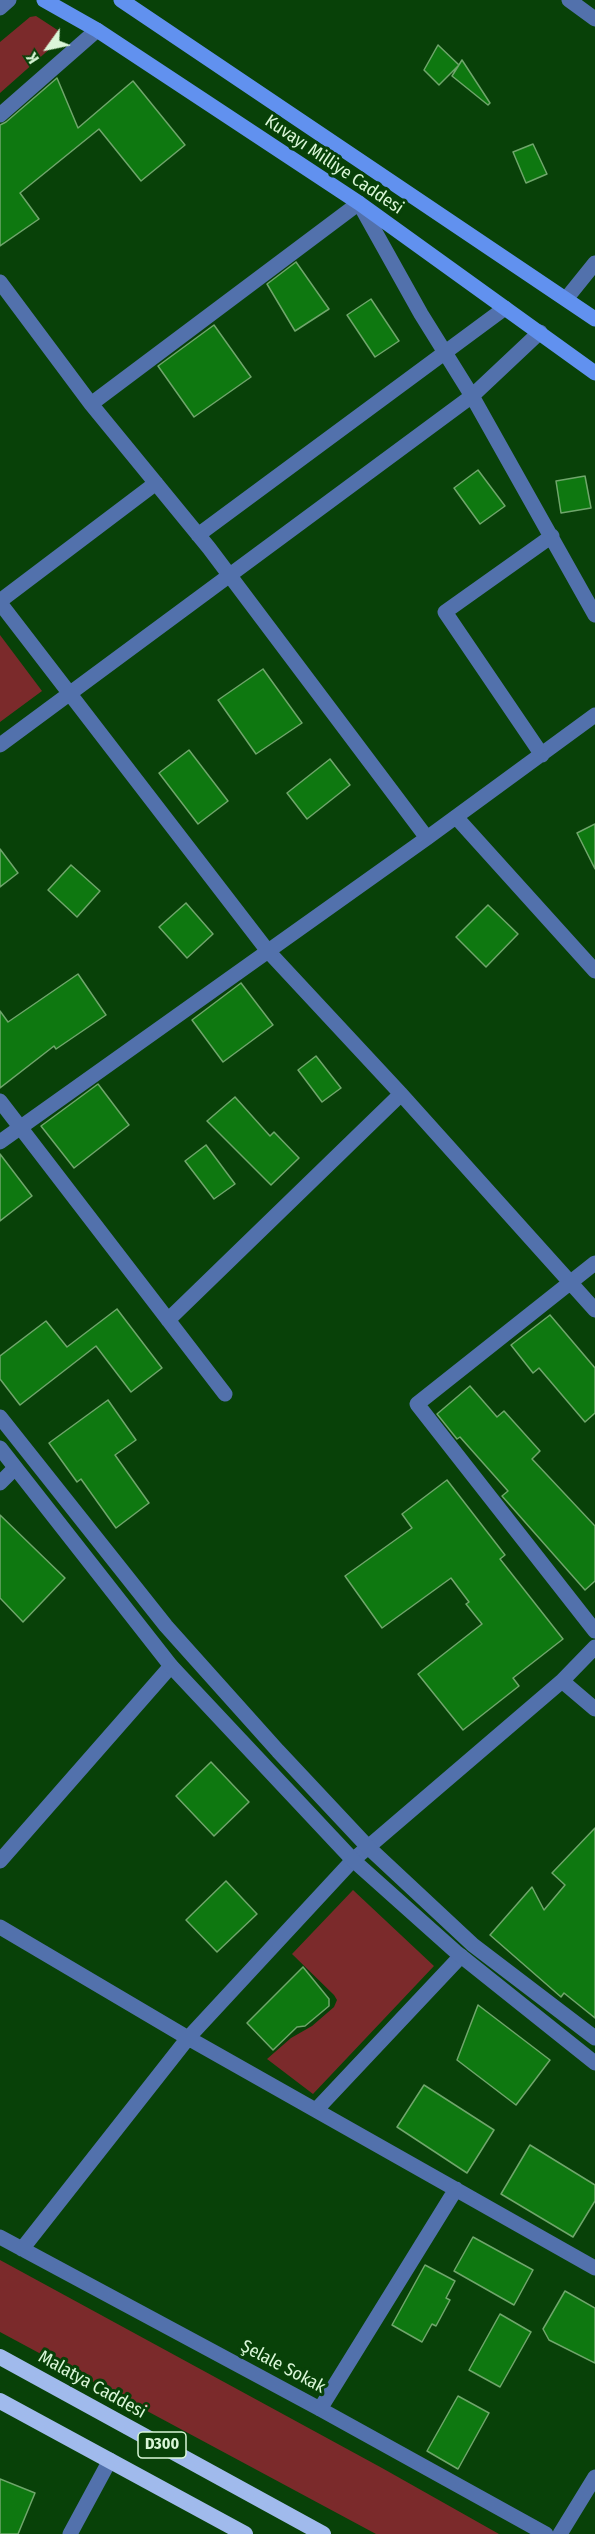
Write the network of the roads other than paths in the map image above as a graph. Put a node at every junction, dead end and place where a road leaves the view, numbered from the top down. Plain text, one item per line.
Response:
1 (9, 0) edge
2 (44, 0) edge
3 (568, 0) edge
4 (132, 2) edge
5 (0, 8) edge
6 (595, 19) edge
7 (97, 30) junction
8 (0, 115) edge
9 (359, 203) junction
10 (595, 263) edge
11 (0, 282) edge
12 (566, 299) junction
13 (505, 308) junction
14 (595, 319) edge
15 (540, 332) junction
16 (445, 352) junction
17 (595, 373) edge
18 (472, 396) junction
19 (92, 404) junction
20 (156, 483) junction
21 (198, 535) junction
22 (552, 536) junction
23 (230, 576) junction
24 (0, 602) edge
25 (595, 615) edge
26 (68, 693) junction
27 (595, 715) edge
28 (0, 745) edge
29 (542, 754) junction
30 (456, 817) junction
31 (427, 838) junction
32 (267, 950) junction
33 (595, 971) edge
34 (401, 1094) junction
35 (0, 1101) edge
36 (20, 1128) junction
37 (0, 1142) edge
38 (595, 1263) edge
39 (572, 1281) junction
40 (595, 1310) edge
41 (168, 1320) junction
42 (225, 1394) dead end
43 (0, 1416) edge
44 (0, 1448) edge
45 (15, 1468) junction
46 (0, 1483) edge
47 (595, 1631) edge
48 (595, 1647) edge
49 (171, 1666) junction
50 (562, 1681) junction
51 (595, 1709) edge
52 (368, 1847) junction
53 (352, 1860) junction
54 (0, 1861) edge
55 (0, 1927) edge
56 (461, 1956) junction
57 (188, 2038) junction
58 (595, 2038) edge
59 (595, 2063) edge
60 (316, 2110) junction
61 (456, 2189) junction
62 (0, 2237) edge
63 (22, 2249) junction
64 (595, 2268) edge
65 (0, 2357) edge
66 (0, 2401) edge
67 (320, 2409) junction
68 (110, 2460) junction
69 (595, 2477) edge
70 (70, 2534) edge
71 (245, 2534) edge
72 (323, 2534) edge
73 (546, 2534) edge
74 (560, 2534) edge

1 - 5 street
2 - 7 main road, Kuvayı Milliye Caddesi
3 - 6 street
4 - 12 main road, Kuvayı Milliye Caddesi
7 - 8 street
7 - 9 main road, Kuvayı Milliye Caddesi
9 - 13 main road, Kuvayı Milliye Caddesi
9 - 16 street
9 - 19 street
10 - 12 street
11 - 19 street
12 - 14 main road, Kuvayı Milliye Caddesi
13 - 15 main road, Kuvayı Milliye Caddesi
13 - 16 street
15 - 17 main road, Kuvayı Milliye Caddesi
15 - 18 street
16 - 18 street
16 - 21 street
18 - 22 street
18 - 23 street
19 - 20 street
20 - 21 street
20 - 24 street
21 - 23 street
22 - 25 street
22 - 29 street
23 - 26 street
23 - 31 street
24 - 26 street
26 - 28 street
26 - 32 street
27 - 29 street
29 - 30 street
30 - 31 street
30 - 33 street
31 - 32 street
32 - 34 street
32 - 36 street
34 - 39 street
34 - 41 street
35 - 36 street
36 - 37 street
36 - 41 street
38 - 39 street
39 - 40 street
39 - 47 street
41 - 42 street
43 - 52 street
44 - 45 street
45 - 46 street
45 - 49 street
48 - 50 street
49 - 53 street
49 - 54 street
50 - 51 street
50 - 52 street
52 - 53 street
52 - 58 street
53 - 56 street
53 - 57 street
55 - 57 street
56 - 59 street
56 - 60 street
57 - 60 street
57 - 63 street
60 - 61 street
61 - 64 street
61 - 67 street
62 - 63 street, Şelale Sokak
63 - 67 street, Şelale Sokak
65 - 72 highway, Malatya Caddesi / D300
66 - 68 highway, D300
67 - 73 street, Şelale Sokak
68 - 70 street
68 - 71 highway, D300
69 - 74 street

